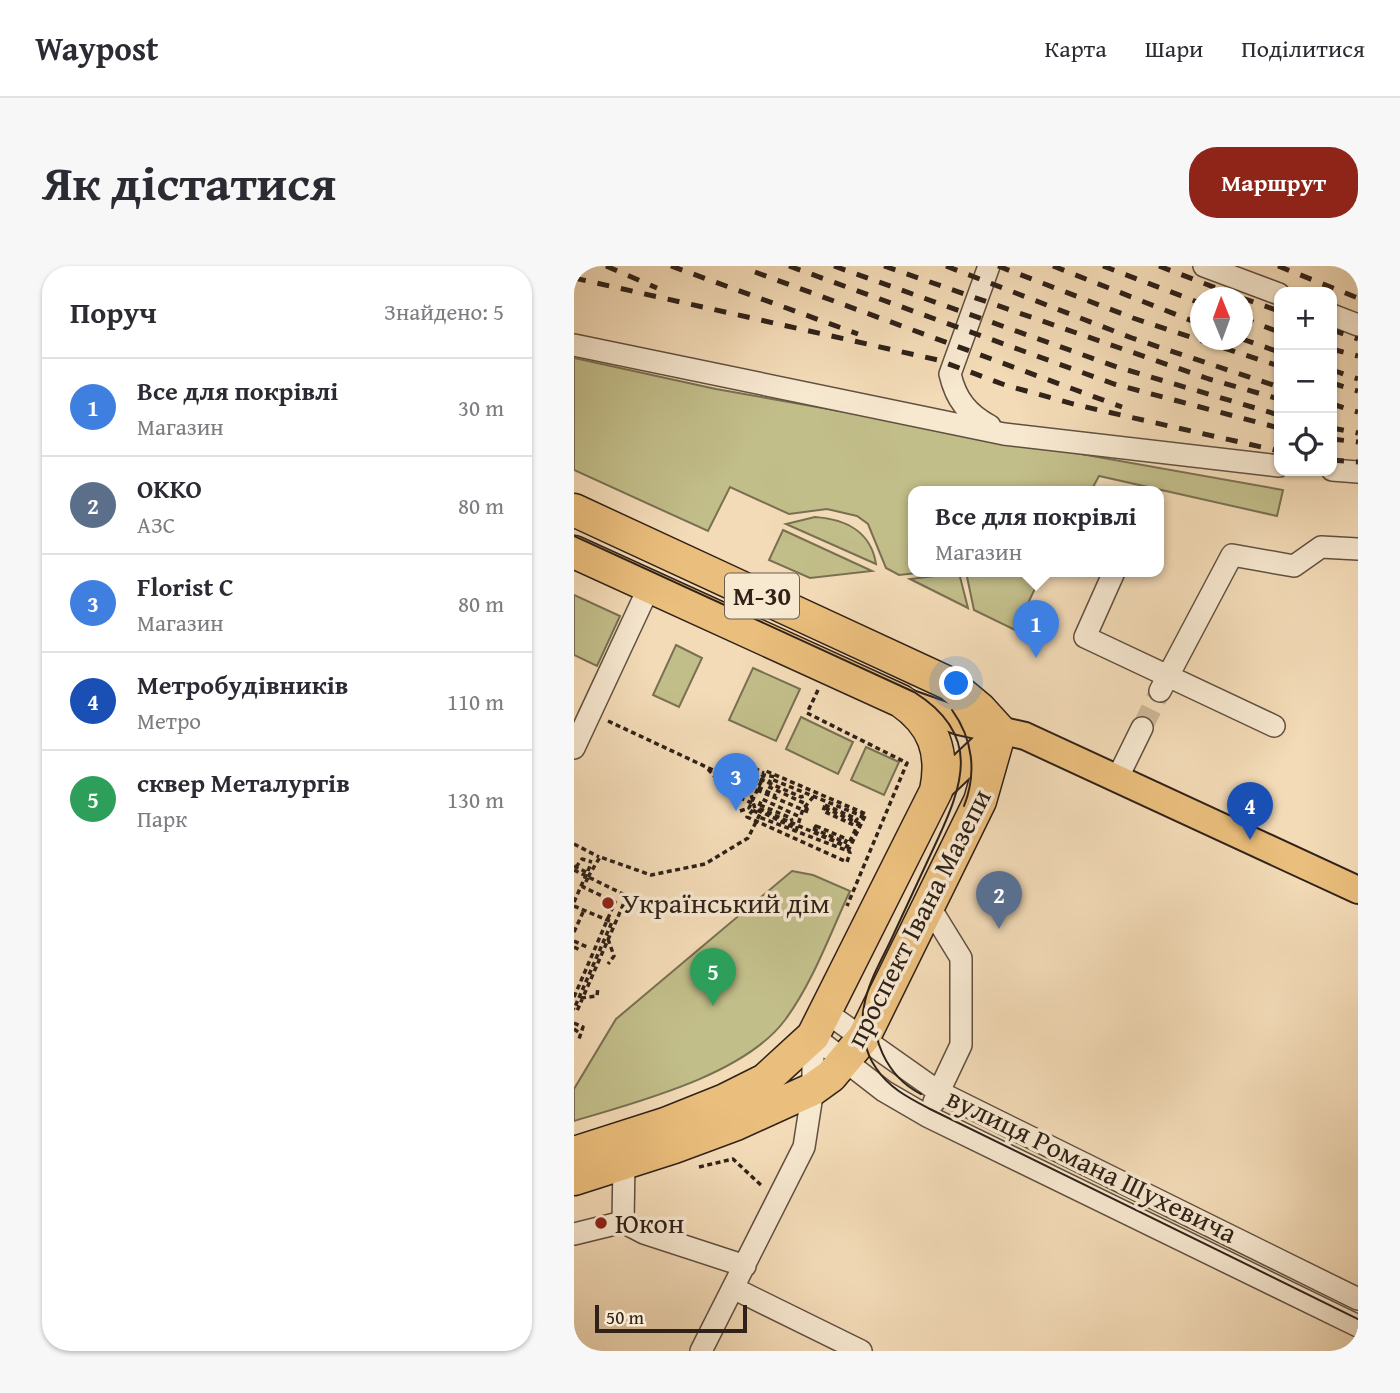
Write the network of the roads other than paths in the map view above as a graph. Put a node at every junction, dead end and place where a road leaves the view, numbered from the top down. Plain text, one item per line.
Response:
1 (989, 266) edge
2 (1205, 266) edge
3 (1274, 292) edge
4 (1337, 317) edge
5 (1358, 325) edge
6 (574, 345) edge
7 (1004, 434) junction
8 (1274, 465) edge
9 (1337, 470) edge
10 (1358, 472) edge
11 (574, 510) edge
12 (1358, 549) edge
13 (574, 552) edge
14 (1112, 577) edge
15 (650, 585) junction
16 (1164, 684) junction
17 (901, 701) junction
18 (1274, 726) dead end
19 (1142, 729) tunnel mouth
20 (1000, 731) junction
21 (574, 748) edge
22 (1117, 779) junction
23 (936, 791) junction
24 (1358, 890) edge
25 (929, 906) junction
26 (820, 1025) junction
27 (854, 1049) junction
28 (813, 1089) junction
29 (939, 1092) junction
30 (927, 1116) junction
31 (620, 1151) junction
32 (574, 1153) edge
33 (574, 1178) edge
34 (623, 1222) junction
35 (574, 1234) edge
36 (745, 1266) junction
37 (733, 1288) junction
38 (1358, 1299) edge
39 (1358, 1326) edge
40 (701, 1351) edge
41 (861, 1351) edge

1 - 7 street
2 - 3 street
4 - 5 street
6 - 7 street
7 - 8 street
9 - 10 street
11 - 20 highway, М-30
12 - 16 street
13 - 15 highway, М-30
14 - 16 street
15 - 17 highway, М-30
15 - 21 street
16 - 18 street
17 - 20 main road
17 - 23 highway, проспект Івана Мазепи / М-30
19 - 22 street
20 - 22 main road
20 - 23 main road, проспект Івана Мазепи
20 - 25 highway, проспект Івана Мазепи / М-30
22 - 24 main road
23 - 26 highway, проспект Івана Мазепи / М-30
25 - 27 highway, проспект Івана Мазепи / М-30
25 - 29 street
26 - 27 street, вулиця Романа Шухевича
26 - 27 street, вулиця Романа Шухевича
26 - 28 street
26 - 31 highway, проспект Івана Мазепи / М-30
27 - 28 highway, проспект Івана Мазепи / М-30
27 - 29 street, вулиця Романа Шухевича
27 - 30 street, вулиця Романа Шухевича
28 - 31 highway, проспект Івана Мазепи / М-30
28 - 36 street
29 - 30 street
29 - 38 street, вулиця Романа Шухевича
30 - 39 street, вулиця Романа Шухевича
31 - 32 highway, проспект Івана Мазепи / М-30
31 - 33 highway, проспект Івана Мазепи / М-30
31 - 34 street
34 - 35 street
34 - 36 street
36 - 37 street
37 - 40 street
37 - 41 street

